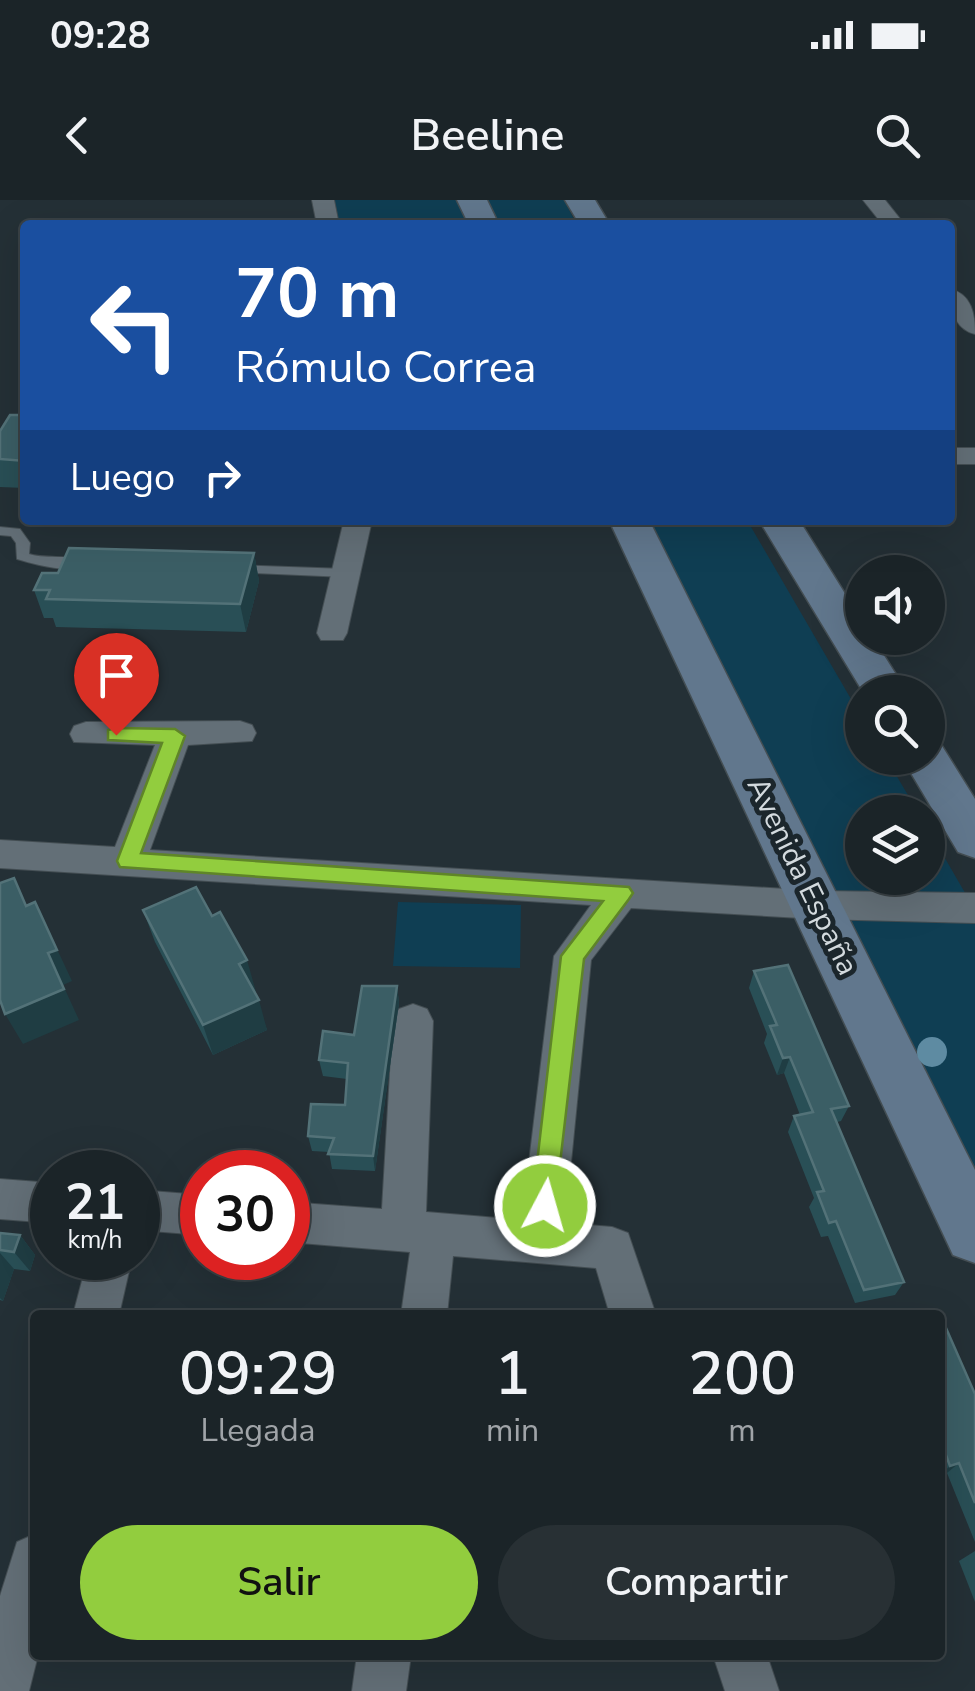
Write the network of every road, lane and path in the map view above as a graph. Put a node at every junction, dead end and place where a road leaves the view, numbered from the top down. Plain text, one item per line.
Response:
1 (874, 200) edge
2 (890, 220) edge
3 (955, 302) edge
4 (974, 324) edge
5 (357, 525) edge
6 (631, 525) edge
7 (782, 525) edge
8 (0, 530) edge
9 (100, 564) edge
10 (216, 568) edge
11 (346, 573) junction
12 (332, 633) dead end
13 (875, 675) edge
14 (240, 733) dead end
15 (86, 734) dead end
16 (175, 736) junction
17 (935, 775) edge
18 (975, 839) edge
19 (0, 854) edge
20 (128, 861) junction
21 (622, 893) junction
22 (818, 905) junction
23 (975, 908) edge
24 (412, 1021) dead end
25 (0, 1199) edge
26 (30, 1201) edge
27 (310, 1224) edge
28 (418, 1232) junction
29 (975, 1234) edge
30 (541, 1242) junction
31 (105, 1280) edge
32 (97, 1310) edge
33 (424, 1310) edge
34 (631, 1310) edge
35 (30, 1580) edge
36 (383, 1660) edge
37 (742, 1660) edge
38 (2, 1691) edge
39 (379, 1691) edge
40 (752, 1691) edge

1 - 2 street
3 - 4 street
5 - 11 street
6 - 22 main road, Avenida España
7 - 13 main road
8 - 9 lane
10 - 11 lane
11 - 12 street
14 - 16 street
15 - 16 street
16 - 20 street
17 - 18 main road
19 - 20 street
20 - 21 street
21 - 22 street
21 - 30 street
22 - 23 street
22 - 29 main road, Avenida España
24 - 28 street
25 - 26 street
27 - 28 street
28 - 30 street
28 - 33 street
30 - 34 street
31 - 32 street
35 - 38 street
36 - 39 street
37 - 40 street

